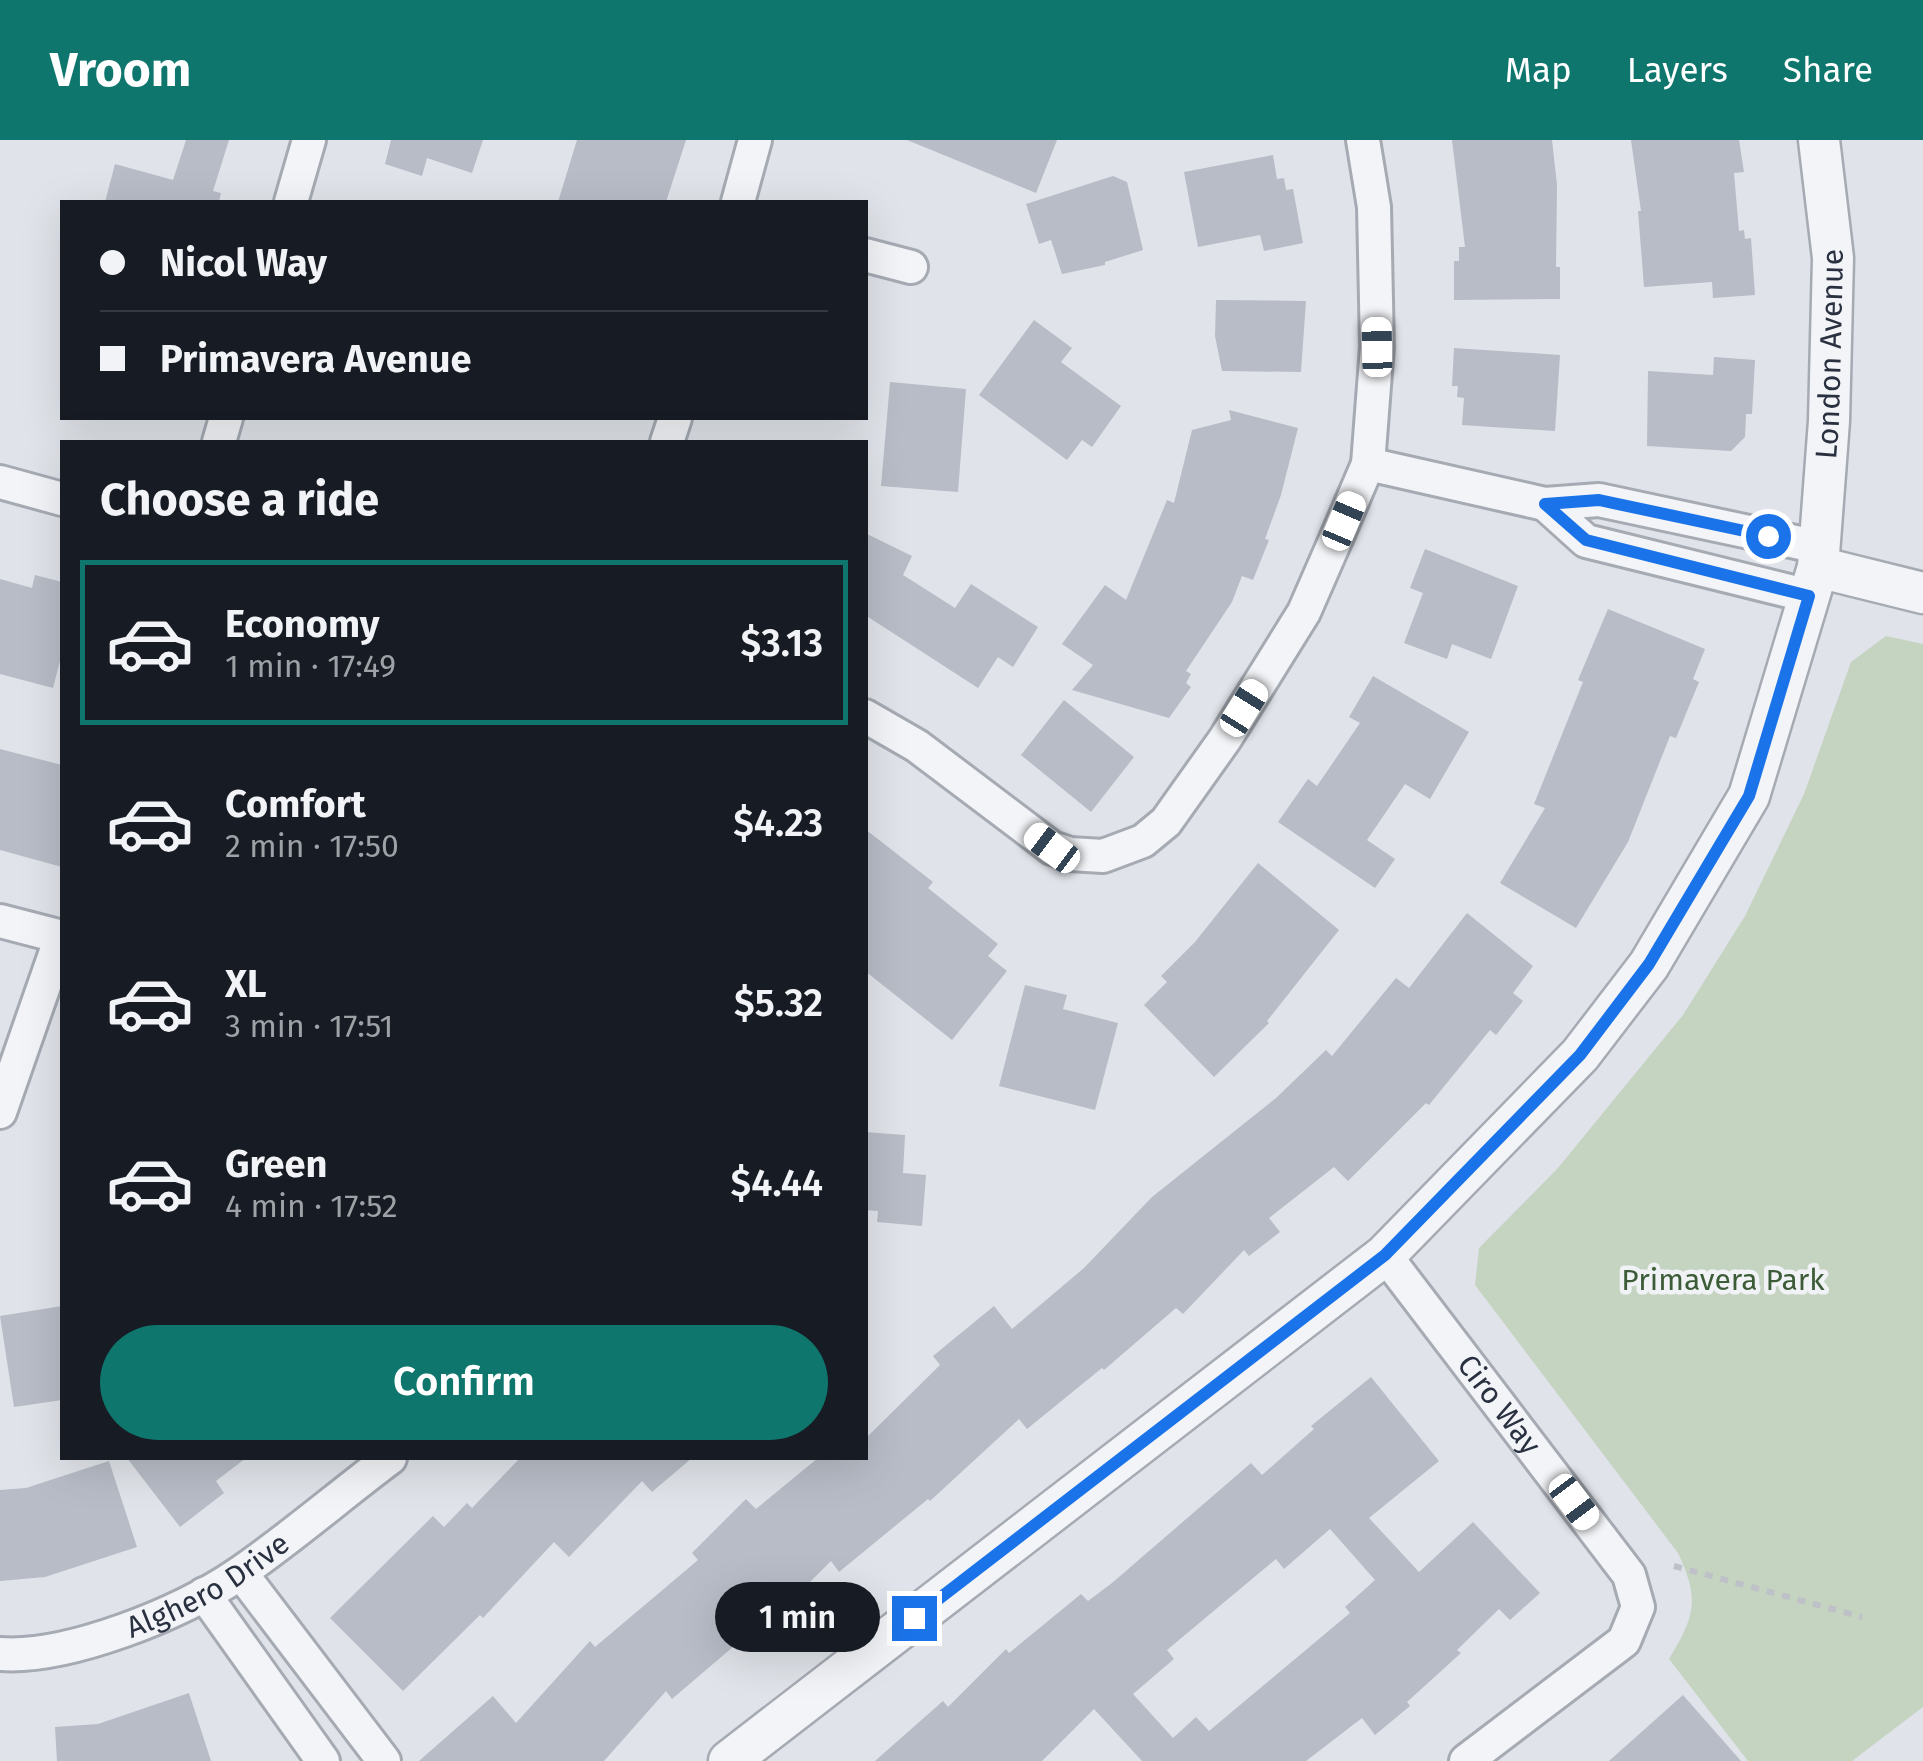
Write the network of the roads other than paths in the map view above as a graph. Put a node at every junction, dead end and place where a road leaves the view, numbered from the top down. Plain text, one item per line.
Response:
1 (309, 140) edge
2 (755, 140) edge
3 (1363, 140) edge
4 (1819, 140) edge
5 (291, 200) edge
6 (739, 200) edge
7 (868, 256) edge
8 (910, 267) dead end
9 (1368, 464) junction
10 (0, 482) edge
11 (60, 499) edge
12 (1545, 504) junction
13 (1815, 570) junction
14 (1923, 593) edge
15 (868, 718) edge
16 (0, 921) edge
17 (60, 936) edge
18 (60, 943) edge
19 (0, 1112) edge
20 (1385, 1255) junction
21 (387, 1460) edge
22 (240, 1573) junction
23 (204, 1594) junction
24 (0, 1654) edge
25 (323, 1761) edge
26 (384, 1761) edge
27 (729, 1761) edge
28 (1466, 1761) edge

1 - 5 street
2 - 6 street
3 - 9 street
4 - 13 street, London Avenue
7 - 8 street
9 - 12 street
9 - 15 street
10 - 11 street
12 - 13 street
12 - 13 street
13 - 14 street
13 - 20 street, London Avenue
16 - 17 street
18 - 19 street
20 - 27 street, London Avenue
20 - 28 street, Ciro Way
21 - 22 street, Alghero Drive
22 - 23 street, Alghero Drive
22 - 26 street
23 - 24 street, Alghero Drive
23 - 25 street

